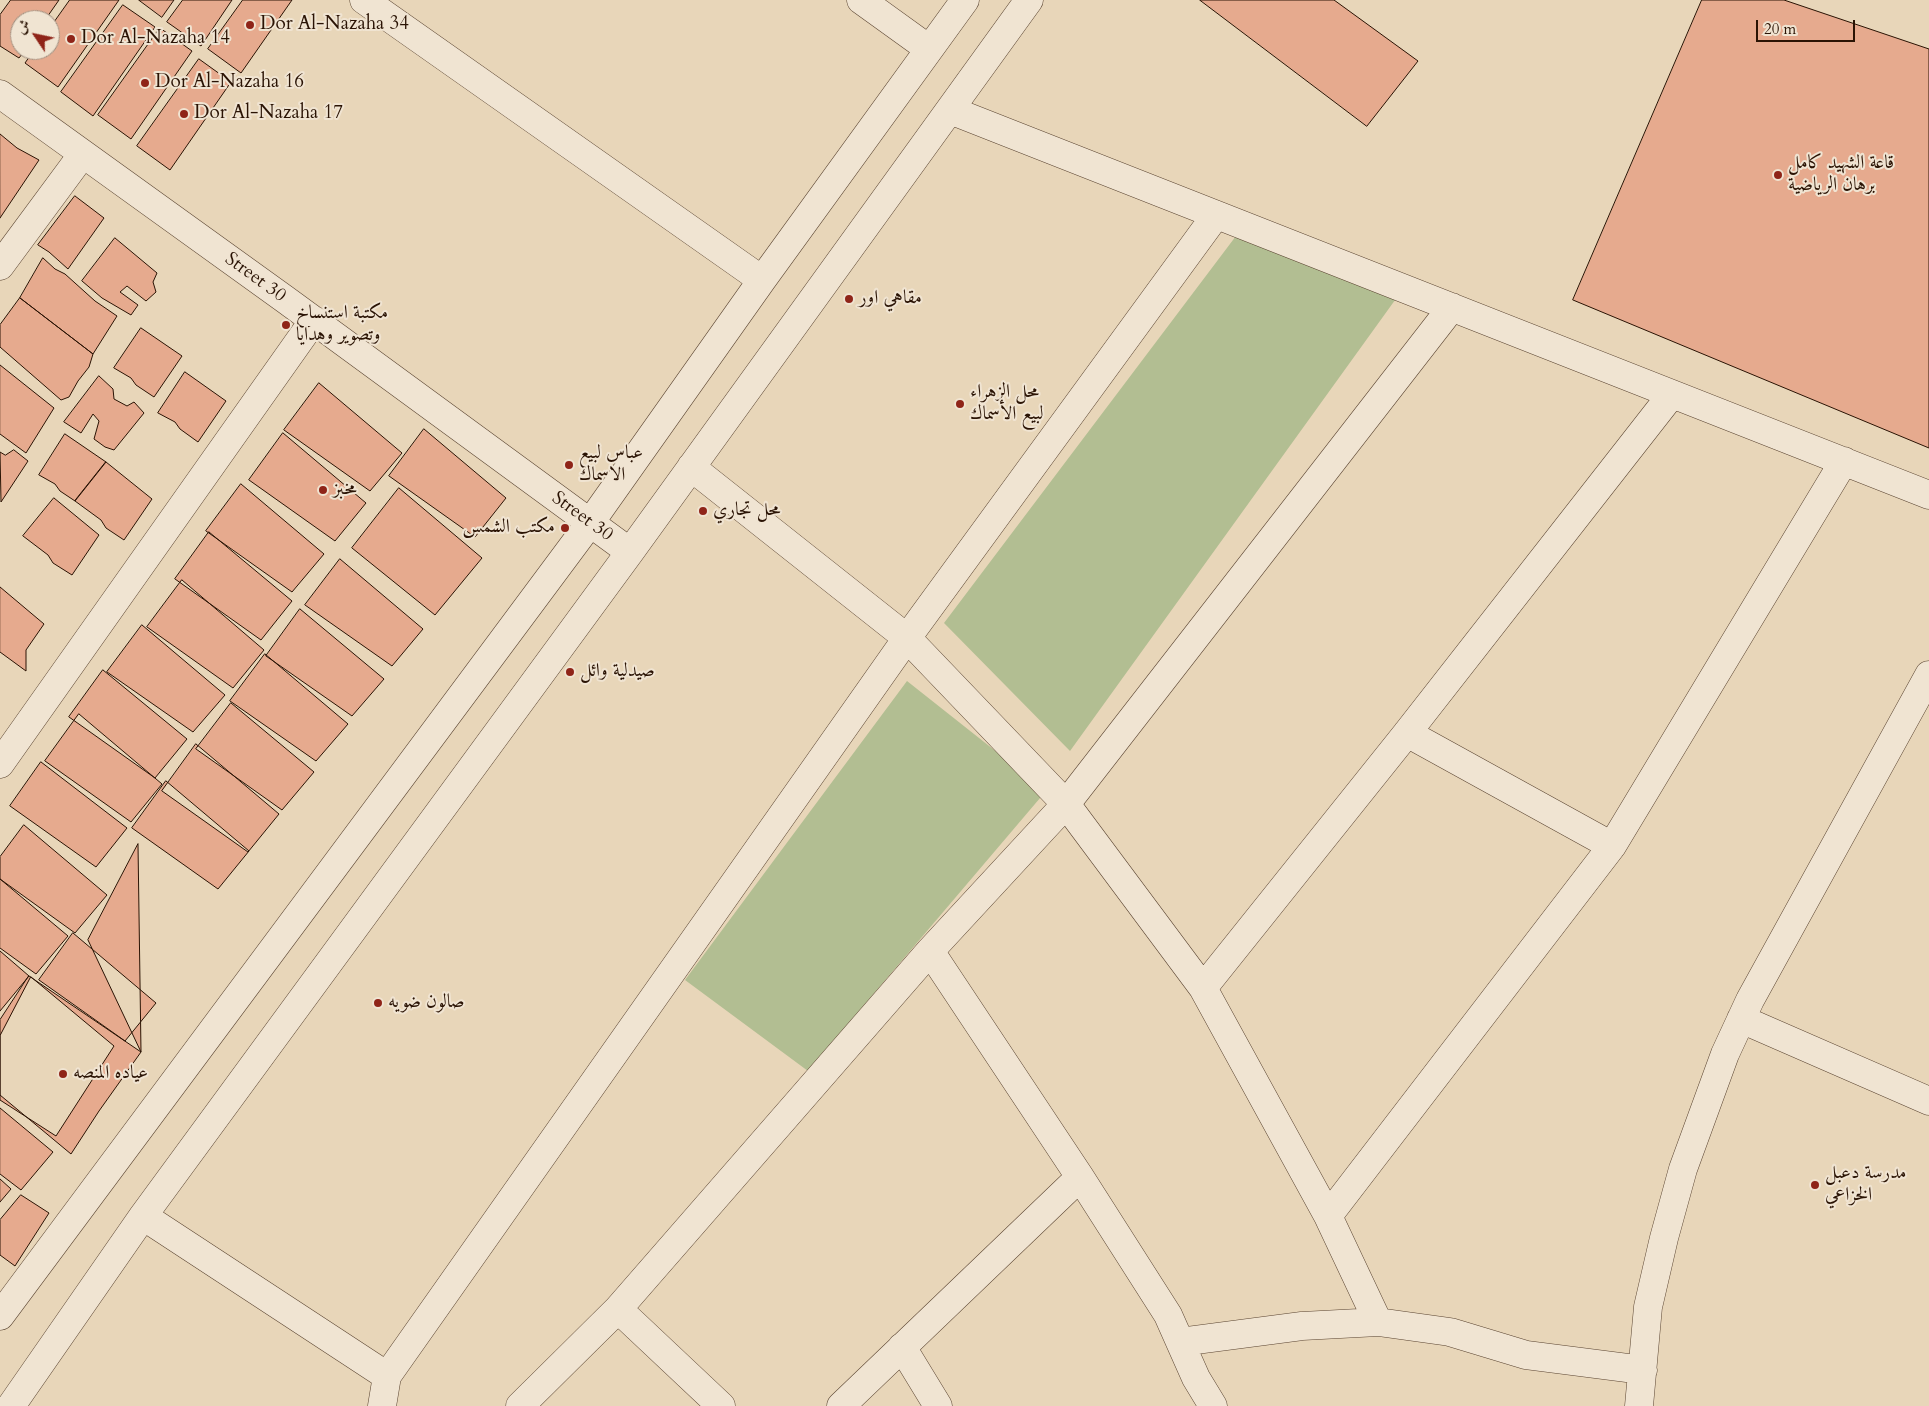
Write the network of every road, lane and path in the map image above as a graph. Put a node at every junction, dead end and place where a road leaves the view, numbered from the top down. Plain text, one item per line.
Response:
1 (364, 0) edge
2 (862, 0) edge
3 (964, 0) edge
4 (1028, 0) edge
5 (929, 49) junction
6 (0, 94) edge
7 (950, 110) junction
8 (82, 155) junction
9 (1216, 215) junction
10 (0, 266) edge
11 (762, 280) junction
12 (1452, 307) junction
13 (314, 320) junction
14 (1672, 394) junction
15 (1844, 461) junction
16 (691, 467) junction
17 (1929, 494) edge
18 (590, 523) junction
19 (630, 552) junction
20 (907, 638) junction
21 (1929, 676) edge
22 (1406, 733) junction
23 (0, 764) edge
24 (1066, 804) junction
25 (1612, 846) junction
26 (930, 951) junction
27 (1203, 988) junction
28 (1741, 1019) junction
29 (1929, 1101) edge
30 (1080, 1177) junction
31 (143, 1216) junction
32 (1328, 1216) junction
33 (4, 1303) edge
34 (618, 1308) junction
35 (1378, 1322) junction
36 (1180, 1342) junction
37 (902, 1347) junction
38 (1643, 1370) junction
39 (387, 1376) junction
40 (11, 1406) edge
41 (382, 1406) edge
42 (520, 1406) edge
43 (721, 1406) edge
44 (841, 1406) edge
45 (938, 1406) edge
46 (1213, 1406) edge
47 (1639, 1406) edge

1 - 11 street
2 - 5 street
3 - 5 street
4 - 7 street
5 - 11 street
6 - 8 street, Street 30
7 - 9 street
7 - 16 street
8 - 10 street
8 - 13 street, Street 30
9 - 12 street
9 - 20 street
11 - 18 street
12 - 14 street
12 - 24 street
13 - 18 street, Street 30
13 - 23 street
14 - 15 street
14 - 22 street
15 - 17 street
15 - 25 street
16 - 19 street
16 - 20 street
18 - 19 street, Street 30
18 - 33 street
19 - 31 street
20 - 24 street
20 - 39 street
21 - 28 street
22 - 25 street
22 - 27 street
24 - 26 street
24 - 27 street
25 - 32 street
26 - 30 street
26 - 34 street
27 - 32 street
28 - 29 street
28 - 38 street
30 - 36 street
30 - 37 street
31 - 39 street
31 - 40 street
32 - 35 street
34 - 42 street
34 - 43 street
35 - 36 street
35 - 38 street
36 - 46 street
37 - 44 street
37 - 45 street
38 - 47 street
39 - 41 street

